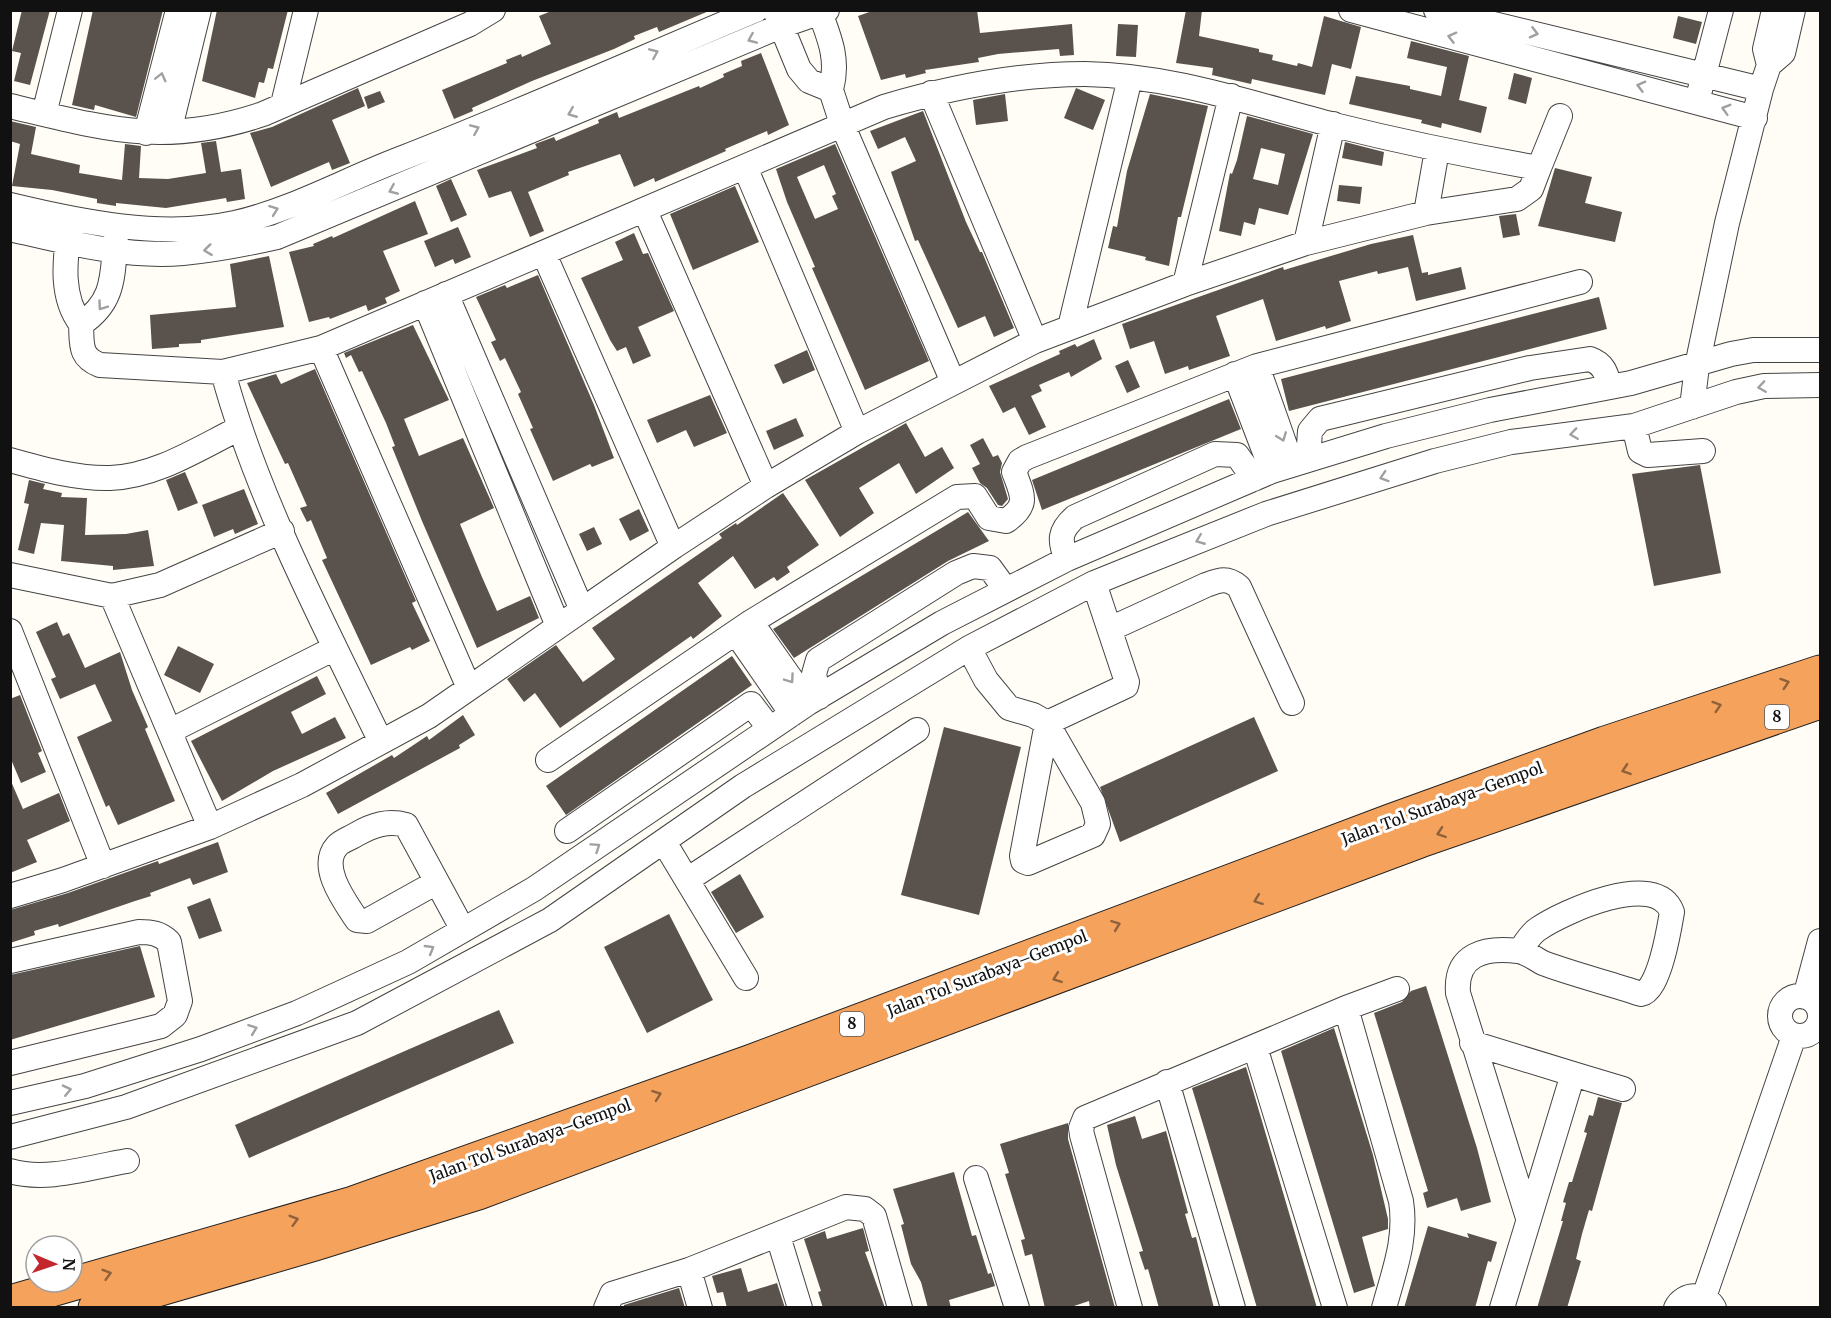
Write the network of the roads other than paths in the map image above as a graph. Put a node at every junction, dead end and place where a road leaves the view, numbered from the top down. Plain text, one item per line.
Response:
1 (70, 10) edge
2 (178, 10) edge
3 (199, 10) edge
4 (306, 10) edge
5 (493, 10) edge
6 (756, 10) edge
7 (1351, 10) edge
8 (1436, 10) edge
9 (1720, 10) edge
10 (1774, 10) edge
11 (1793, 10) edge
12 (822, 11) edge
13 (778, 18) edge
14 (1769, 65) junction
15 (1704, 76) junction
16 (1130, 78) junction
17 (1761, 89) junction
18 (831, 90) junction
19 (931, 93) junction
20 (1231, 96) junction
21 (1697, 102) junction
22 (284, 104) junction
23 (10, 106) edge
24 (44, 114) junction
25 (1560, 116) dead end
26 (1755, 118) junction
27 (842, 124) junction
28 (1333, 124) junction
29 (157, 133) junction
30 (1437, 150) junction
31 (447, 154) junction
32 (745, 167) junction
33 (1539, 168) junction
34 (10, 205) edge
35 (645, 211) junction
36 (1426, 213) junction
37 (70, 219) junction
38 (117, 226) junction
39 (10, 229) edge
40 (67, 243) junction
41 (1306, 243) junction
42 (114, 250) junction
43 (544, 254) junction
44 (1580, 282) dead end
45 (1185, 284) junction
46 (436, 299) junction
47 (81, 324) junction
48 (1070, 327) junction
49 (1035, 341) junction
50 (321, 348) junction
51 (1821, 350) edge
52 (1697, 366) junction
53 (1246, 370) junction
54 (223, 372) junction
55 (953, 382) junction
56 (1821, 385) edge
57 (1610, 387) junction
58 (1692, 407) junction
59 (1634, 426) junction
60 (238, 429) junction
61 (857, 432) junction
62 (1703, 451) dead end
63 (10, 460) edge
64 (1281, 469) junction
65 (766, 486) junction
66 (282, 531) junction
67 (673, 547) junction
68 (1067, 560) junction
69 (10, 575) edge
70 (1094, 583) junction
71 (1006, 590) junction
72 (112, 596) junction
73 (582, 610) junction
74 (558, 626) junction
75 (743, 628) junction
76 (1110, 629) junction
77 (10, 630) edge
78 (335, 648) junction
79 (969, 648) junction
80 (1821, 672) edge
81 (469, 688) junction
82 (1821, 702) edge
83 (1292, 703) dead end
84 (806, 705) junction
85 (726, 723) junction
86 (1047, 723) junction
87 (770, 729) junction
88 (917, 730) dead end
89 (170, 731) junction
90 (381, 742) junction
91 (734, 753) junction
92 (548, 760) dead end
93 (665, 763) junction
94 (687, 785) junction
95 (744, 786) junction
96 (712, 808) junction
97 (210, 827) junction
98 (567, 831) dead end
99 (663, 842) junction
100 (103, 866) junction
101 (687, 880) junction
102 (437, 882) junction
103 (10, 896) edge
104 (463, 930) junction
105 (1821, 941) edge
106 (1520, 951) junction
107 (10, 961) edge
108 (746, 978) dead end
109 (1397, 989) dead end
110 (1815, 1005) edge
111 (1346, 1008) junction
112 (1809, 1034) edge
113 (1472, 1043) junction
114 (1255, 1047) junction
115 (10, 1063) edge
116 (1573, 1074) junction
117 (1167, 1082) junction
118 (1623, 1089) dead end
119 (10, 1103) edge
120 (10, 1137) edge
121 (127, 1161) dead end
122 (10, 1171) edge
123 (976, 1178) dead end
124 (1528, 1218) junction
125 (778, 1236) junction
126 (689, 1270) junction
127 (10, 1302) edge
128 (1709, 1302) edge
129 (95, 1308) edge
130 (606, 1308) edge
131 (700, 1308) edge
132 (800, 1308) edge
133 (900, 1308) edge
134 (1017, 1308) edge
135 (1130, 1308) edge
136 (1233, 1308) edge
137 (1335, 1308) edge
138 (1384, 1308) edge
139 (1502, 1308) edge
140 (1676, 1308) edge

1 - 24 street
29 -> 2 street
3 - 29 street
4 - 22 street
5 - 22 street
31 -> 6 street
21 -> 7 street
8 -> 15 street
9 - 15 street
10 - 14 street
11 - 14 street
12 - 13 street
12 - 18 street
13 - 18 street
13 -> 31 street
14 - 17 street
15 - 17 street
15 - 21 street
16 - 19 street
16 - 20 street
16 - 48 street
17 - 26 street
18 - 27 street
19 - 27 street
19 - 49 street
20 - 28 street
20 - 45 street
26 -> 21 street
22 - 29 street
23 - 24 street
24 - 29 street
25 - 33 street
26 - 52 street
27 - 32 street
27 - 55 street
28 - 30 street
28 - 41 street
30 - 33 street
30 - 36 street
38 -> 31 street
31 -> 42 street
32 - 35 street
32 - 61 street
33 - 36 street
34 - 37 street
35 - 43 street
35 - 65 street
36 - 41 street
37 - 38 street
37 - 40 street
38 - 42 street
39 - 40 street
40 - 42 street
40 - 47 street
41 - 45 street
42 -> 47 street
43 - 46 street
43 - 67 street
44 - 53 street
45 - 48 street
46 - 50 street
46 - 73 street
46 - 74 street
47 - 54 street
48 - 49 street
49 - 55 street
50 - 54 street
50 - 81 street
51 - 52 street
52 - 57 street
52 - 58 street
53 - 64 street
53 - 75 street
54 - 60 street
55 - 61 street
56 -> 58 street
57 - 64 street
57 - 64 street
58 - 59 street
59 - 62 street
59 -> 70 street
60 - 63 street
60 - 66 street
61 - 65 street
64 - 68 street
64 - 68 street
65 - 67 street
66 - 72 street
66 - 78 street
67 - 73 street
68 - 71 street
69 - 72 street
70 - 76 street
70 - 79 street
71 - 84 street
71 - 84 street
72 - 89 street
73 - 74 street
74 - 81 street
75 - 84 street
75 - 92 street
76 - 83 street
76 - 86 street
77 - 100 street
78 - 89 street
78 - 90 street
79 - 86 street
79 - 95 street
127 -> 80 highway, Jalan Tol Surabaya–Gempol / 8
81 - 90 street
82 -> 129 highway, Jalan Tol Surabaya–Gempol / 8
84 - 87 street
85 - 87 street
85 - 91 street
85 - 93 street
86 - 86 street
87 - 91 street
88 - 101 street
89 - 97 street
90 - 97 street
91 - 94 street
91 - 95 street
93 - 94 street
93 - 98 street
94 - 96 street
104 -> 94 street
95 - 96 street
96 - 99 street
97 - 100 street
99 - 101 street
99 - 120 street
100 - 103 street
101 - 108 street
102 - 102 street
102 - 104 street
119 -> 104 street
105 - 110 street
106 - 106 street
106 - 113 street
107 - 115 street
109 - 111 street
110 - 112 street
110 - 112 street
111 - 114 street
111 - 138 street
112 - 128 street
113 - 116 street
113 - 124 street
114 - 117 street
114 - 137 street
116 - 118 street
116 - 124 street
117 - 135 street
117 - 136 street
121 - 122 street
123 - 134 street
124 - 139 street
125 - 126 street
125 - 132 street
125 - 133 street
126 - 130 street
126 - 131 street
128 - 140 street

